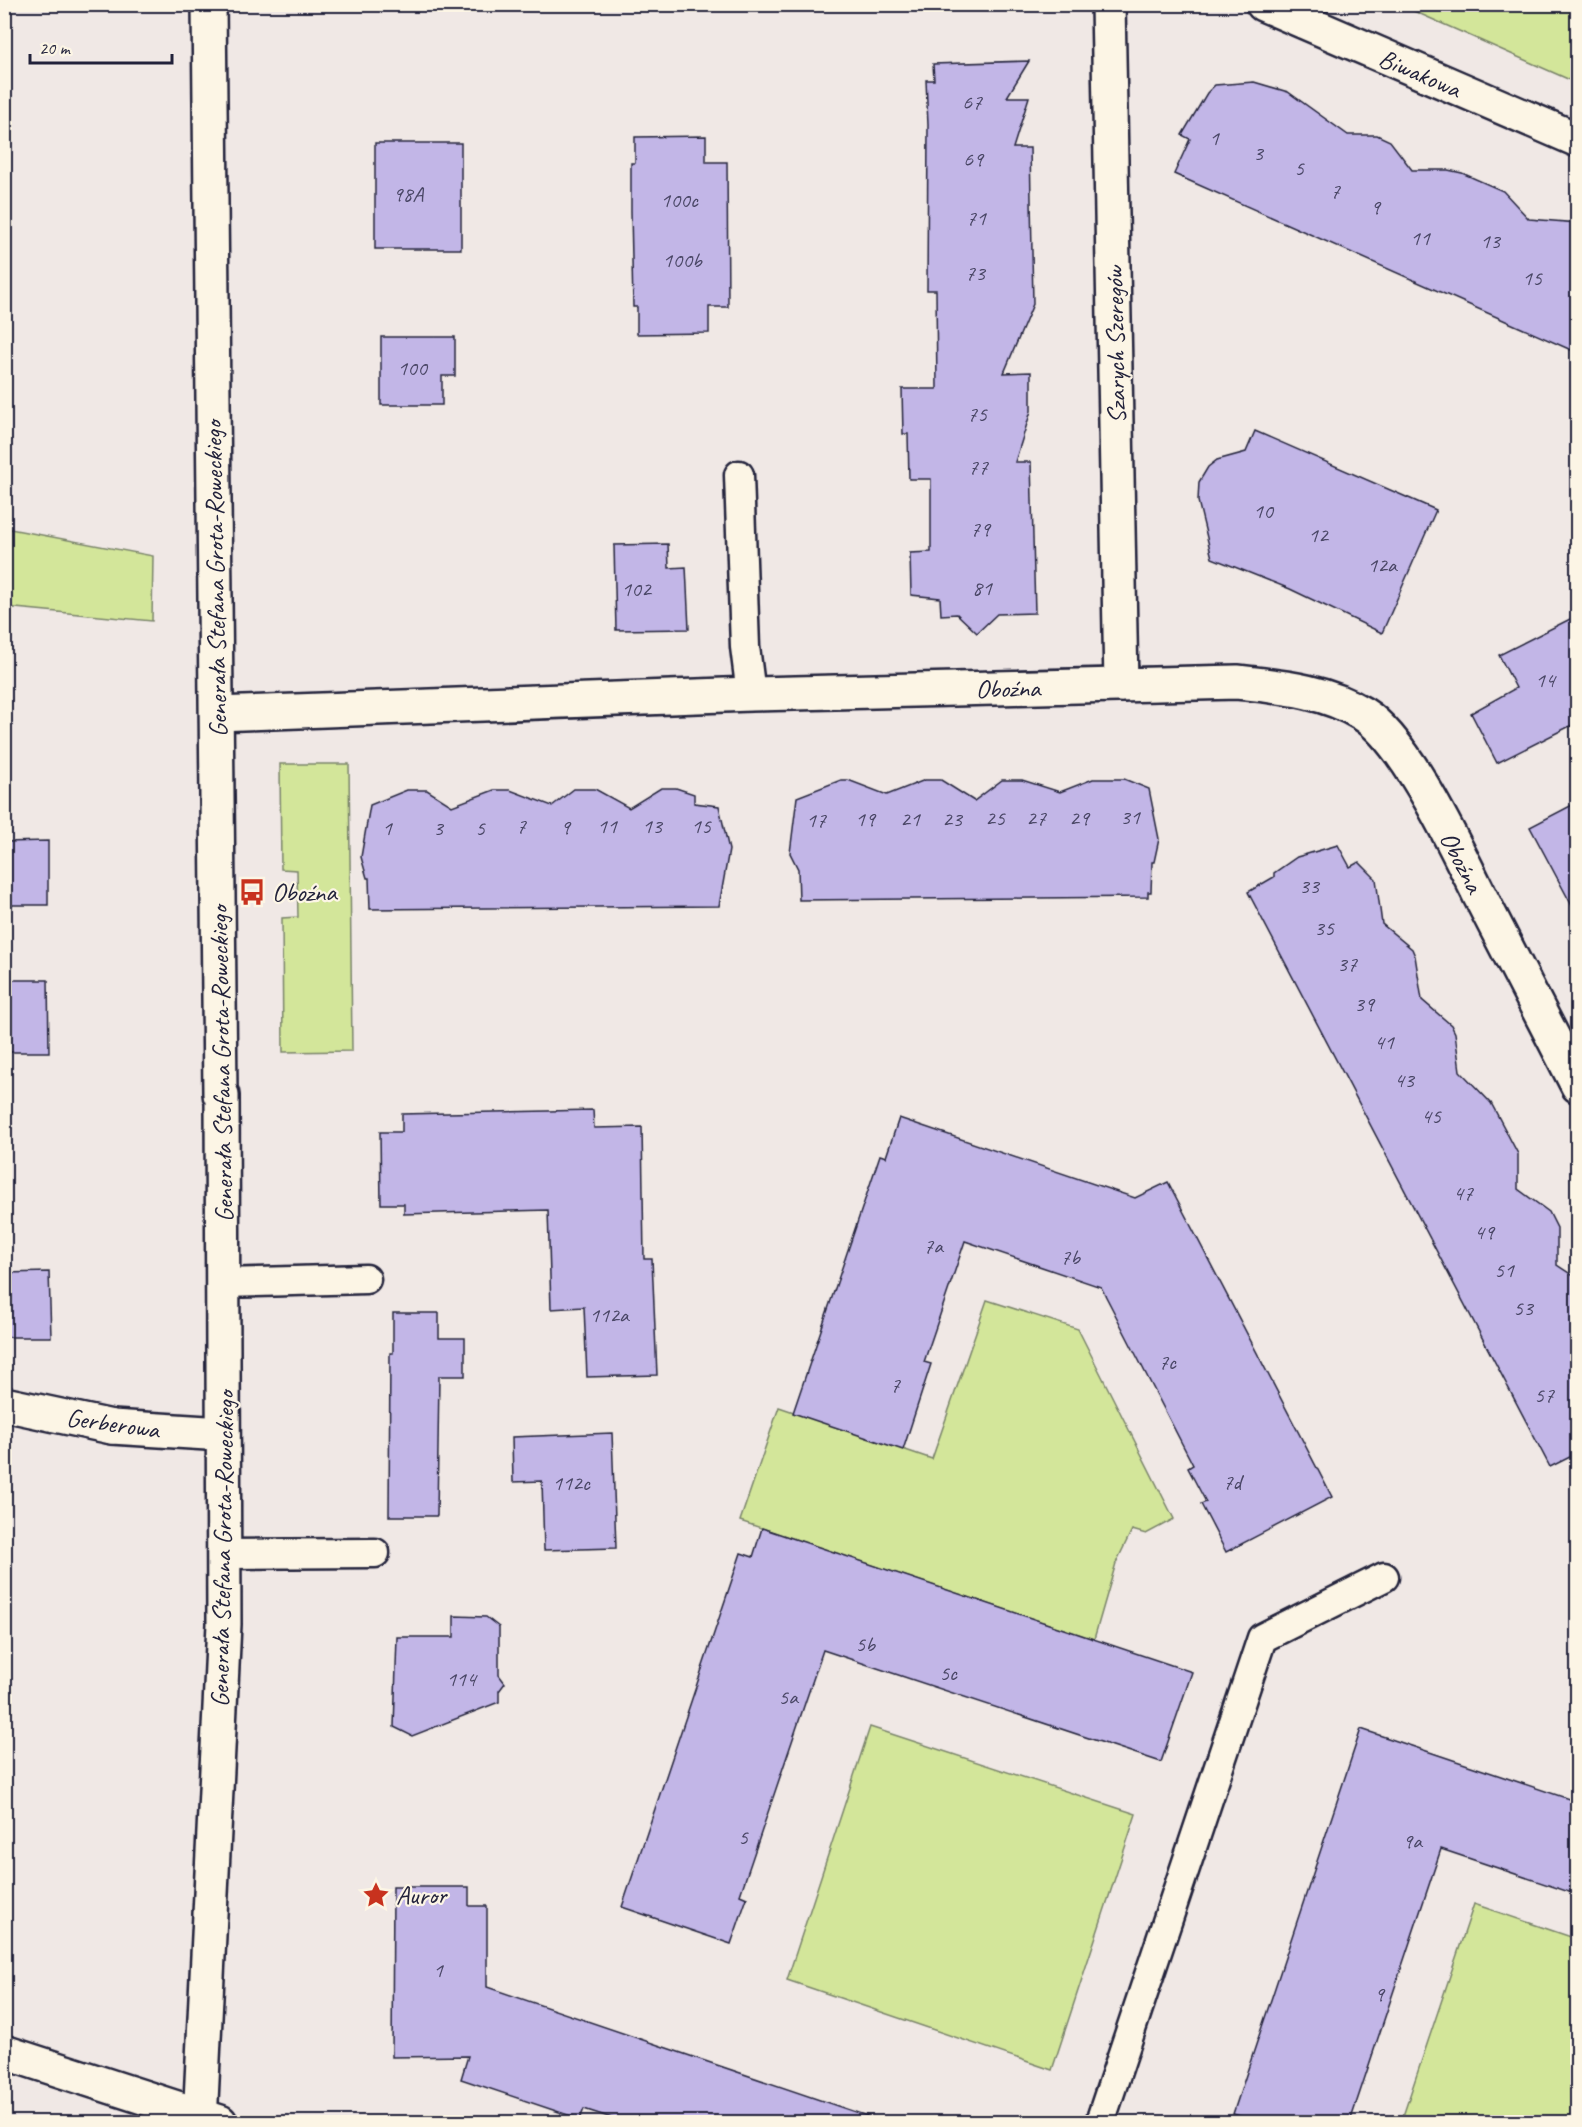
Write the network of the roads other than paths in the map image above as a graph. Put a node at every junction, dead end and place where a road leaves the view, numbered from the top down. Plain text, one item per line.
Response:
1 (209, 4) edge
2 (1108, 4) edge
3 (1263, 4) edge
4 (1578, 140) edge
5 (739, 475) dead end
6 (1121, 685) junction
7 (751, 694) junction
8 (217, 714) junction
9 (1578, 1086) edge
10 (366, 1279) dead end
11 (223, 1283) junction
12 (4, 1404) edge
13 (223, 1434) junction
14 (375, 1553) dead end
15 (224, 1554) junction
16 (1384, 1577) dead end
17 (4, 2052) edge
18 (207, 2120) edge
19 (1100, 2122) edge

1 - 8 street, Generała Stefana Grota-Roweckiego
2 - 6 street, Szarych Szeregów
3 - 4 street, Biwakowa
5 - 7 lane
6 - 7 street, Oboźna
6 - 9 street, Oboźna
7 - 8 street, Oboźna
8 - 11 street, Generała Stefana Grota-Roweckiego
10 - 11 lane
11 - 13 street, Generała Stefana Grota-Roweckiego
12 - 13 street, Gerberowa
13 - 15 street, Generała Stefana Grota-Roweckiego
14 - 15 lane
15 - 18 street, Generała Stefana Grota-Roweckiego
16 - 19 lane
17 - 18 street

